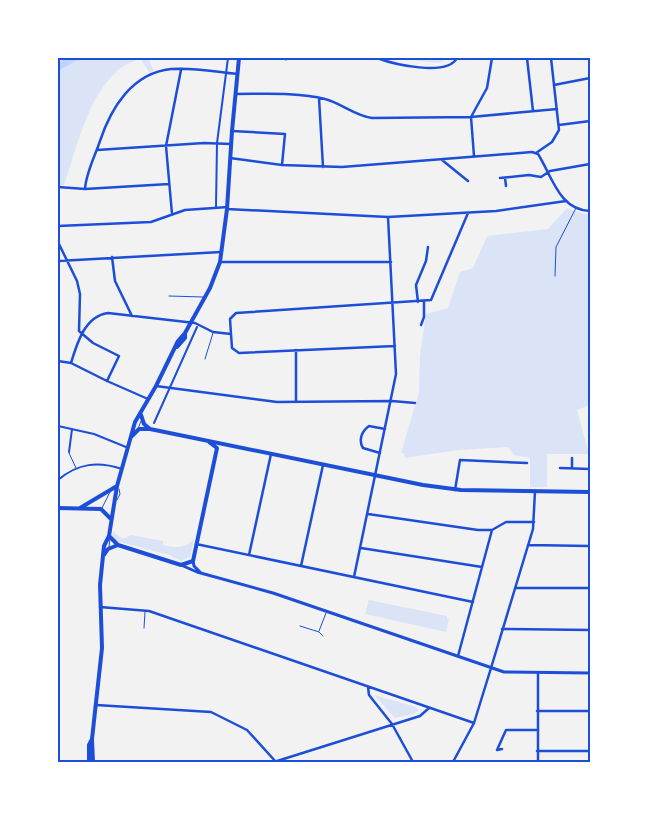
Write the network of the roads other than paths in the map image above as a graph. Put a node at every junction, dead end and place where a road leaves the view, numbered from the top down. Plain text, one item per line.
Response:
1 (228, 58) edge
2 (240, 58) edge
3 (274, 58) edge
4 (288, 58) edge
5 (377, 58) edge
6 (457, 58) edge
7 (492, 58) edge
8 (526, 58) edge
9 (551, 58) edge
10 (182, 69) junction
11 (226, 73) junction
12 (237, 74) junction
13 (590, 78) edge
14 (554, 85) junction
15 (235, 94) junction
16 (319, 98) junction
17 (557, 109) junction
18 (534, 111) junction
19 (471, 117) junction
20 (590, 121) edge
21 (559, 125) junction
22 (232, 131) junction
23 (217, 143) junction
24 (231, 144) junction
25 (166, 146) junction
26 (97, 150) junction
27 (536, 153) junction
28 (474, 156) junction
29 (230, 158) junction
30 (442, 159) junction
31 (590, 164) edge
32 (282, 165) junction
33 (323, 167) junction
34 (547, 173) junction
35 (505, 177) junction
36 (500, 178) dead end
37 (468, 181) dead end
38 (169, 184) junction
39 (506, 186) dead end
40 (58, 187) edge
41 (84, 189) junction
42 (566, 202) junction
43 (216, 208) junction
44 (228, 208) junction
45 (576, 208) junction
46 (590, 211) edge
47 (468, 213) junction
48 (172, 214) junction
49 (388, 217) junction
50 (58, 226) edge
51 (58, 242) edge
52 (428, 247) dead end
53 (222, 252) junction
54 (112, 257) junction
55 (65, 259) junction
56 (58, 261) edge
57 (220, 262) junction
58 (391, 262) junction
59 (555, 276) dead end
60 (169, 296) dead end
61 (206, 297) junction
62 (424, 301) junction
63 (418, 302) junction
64 (393, 304) junction
65 (132, 316) junction
66 (191, 323) junction
67 (421, 325) dead end
68 (197, 327) dead end
69 (213, 332) junction
70 (81, 334) junction
71 (231, 334) junction
72 (395, 346) junction
73 (296, 350) junction
74 (205, 359) dead end
75 (58, 361) edge
76 (72, 363) junction
77 (106, 380) junction
78 (156, 386) junction
79 (169, 390) junction
80 (150, 399) junction
81 (392, 400) junction
82 (296, 402) junction
83 (415, 403) dead end
84 (141, 416) junction
85 (154, 423) dead end
86 (58, 426) edge
87 (72, 429) junction
88 (150, 429) junction
89 (386, 429) junction
90 (137, 430) junction
91 (132, 436) junction
92 (208, 441) junction
93 (226, 444) junction
94 (128, 448) junction
95 (217, 448) junction
96 (69, 452) joint
97 (271, 453) junction
98 (380, 453) junction
99 (572, 458) dead end
100 (527, 463) dead end
101 (323, 464) junction
102 (76, 468) junction
103 (560, 468) dead end
104 (572, 468) junction
105 (590, 469) edge
106 (122, 470) junction
107 (376, 476) junction
108 (58, 480) edge
109 (117, 486) junction
110 (455, 490) junction
111 (110, 491) junction
112 (535, 491) junction
113 (590, 492) edge
114 (58, 508) edge
115 (80, 508) junction
116 (101, 509) junction
117 (368, 514) junction
118 (111, 519) junction
119 (534, 522) junction
120 (492, 530) junction
121 (109, 536) junction
122 (196, 544) junction
123 (118, 545) junction
124 (528, 546) junction
125 (590, 546) edge
126 (361, 548) junction
127 (108, 549) junction
128 (104, 555) junction
129 (249, 555) junction
130 (193, 561) junction
131 (181, 565) junction
132 (301, 566) junction
133 (482, 567) junction
134 (205, 575) junction
135 (354, 577) junction
136 (515, 588) junction
137 (590, 588) edge
138 (473, 602) junction
139 (100, 607) junction
140 (145, 610) junction
141 (326, 613) junction
142 (300, 626) dead end
143 (144, 628) dead end
144 (502, 629) junction
145 (590, 630) edge
146 (319, 632) junction
147 (323, 636) dead end
148 (458, 656) junction
149 (491, 668) junction
150 (590, 673) edge
151 (538, 674) junction
152 (368, 687) junction
153 (94, 705) junction
154 (429, 708) junction
155 (537, 711) junction
156 (590, 711) edge
157 (474, 723) junction
158 (392, 724) junction
159 (537, 730) junction
160 (92, 738) junction
161 (502, 750) dead end
162 (537, 751) junction
163 (590, 751) edge
164 (89, 762) edge
165 (94, 762) edge
166 (275, 762) edge
167 (413, 762) edge
168 (452, 762) edge
169 (538, 762) edge

1 - 11 street
2 - 12 highway
3 - 4 lane
5 - 6 street
7 - 19 street
8 - 18 street
9 - 14 street
10 - 11 street
10 - 25 street
10 - 26 street
11 - 12 street
11 - 23 street
12 - 15 highway
13 - 14 street
14 - 17 street
15 - 16 street
15 - 22 highway
16 - 19 street
16 - 33 street
17 - 18 street
17 - 21 street
18 - 19 street
19 - 28 street
20 - 21 street
21 - 27 street
22 - 24 highway
22 - 32 street
23 - 24 street
23 - 25 street
23 - 43 street
24 - 29 highway
25 - 26 street
25 - 38 street
26 - 41 street
27 - 28 street
27 - 34 street
28 - 30 street
29 - 32 street
29 - 44 highway
30 - 33 street
30 - 37 street
31 - 34 street
32 - 33 street
34 - 35 street
34 - 42 street
35 - 36 street
35 - 39 street
38 - 41 street
38 - 48 street
40 - 41 street
42 - 45 street
42 - 47 street
43 - 44 street
43 - 48 street
44 - 49 street
44 - 53 highway
45 - 46 street
45 - 59 lane
47 - 49 street
47 - 62 street
48 - 50 street
49 - 58 street
51 - 55 street
52 - 63 street
53 - 54 street
53 - 57 highway
54 - 55 street
54 - 65 street
55 - 56 street
55 - 70 street
57 - 58 street
57 - 61 highway
58 - 64 street
60 - 61 lane
61 - 66 highway
62 - 63 street
62 - 67 street
63 - 64 street
64 - 71 street
64 - 72 street
65 - 66 street
65 - 70 street
66 - 69 street
66 - 78 highway
68 - 79 street
69 - 71 street
69 - 74 lane
70 - 76 street
70 - 77 street
71 - 73 street
72 - 73 street
72 - 81 street
73 - 82 street
75 - 76 street
76 - 77 street
77 - 80 street
78 - 79 street
78 - 80 highway
79 - 82 street
79 - 85 street
80 - 84 highway
81 - 82 street
81 - 83 street
81 - 89 street
84 - 88 highway
84 - 90 lane
84 - 91 highway
86 - 87 street
87 - 94 street
87 - 96 street
88 - 90 highway
88 - 92 highway
89 - 98 street
89 - 98 street
90 - 91 highway
91 - 94 highway
92 - 93 highway
92 - 95 highway
93 - 95 highway
93 - 97 highway
94 - 106 highway
95 - 122 highway
96 - 102 lane
97 - 101 highway
97 - 129 street
98 - 107 street
99 - 104 street
100 - 110 street
101 - 107 highway
101 - 132 street
102 - 106 street
102 - 108 street
103 - 104 street
104 - 105 street
106 - 109 highway
107 - 110 highway
107 - 117 street
109 - 111 highway
109 - 118 highway
110 - 112 highway
111 - 115 highway
111 - 116 lane
112 - 113 highway
112 - 119 street
114 - 115 highway
115 - 116 highway
116 - 118 highway
117 - 120 street
117 - 126 street
118 - 121 highway
119 - 120 street
119 - 124 street
120 - 133 street
121 - 123 highway
121 - 127 lane
121 - 128 highway
122 - 129 street
122 - 130 highway
123 - 127 highway
123 - 131 highway
124 - 125 street
124 - 136 street
126 - 133 street
126 - 135 street
127 - 128 highway
128 - 139 highway
129 - 132 street
130 - 131 highway
130 - 134 street
131 - 134 street
132 - 135 street
133 - 138 street
134 - 141 street
135 - 138 street
136 - 137 street
136 - 144 street
138 - 148 street
139 - 140 street
139 - 153 highway
140 - 143 lane
140 - 152 street
141 - 146 lane
141 - 148 street
142 - 146 lane
144 - 145 street
144 - 149 street
146 - 147 lane
148 - 149 street
149 - 151 street
149 - 157 street
150 - 151 street
151 - 155 street
152 - 154 street
152 - 158 street
153 - 160 highway
153 - 166 street
154 - 157 street
154 - 158 street
155 - 156 street
155 - 159 street
157 - 168 street
158 - 166 street
158 - 167 street
159 - 161 street
159 - 162 street
160 - 164 highway
160 - 165 highway
162 - 163 street
162 - 169 street

